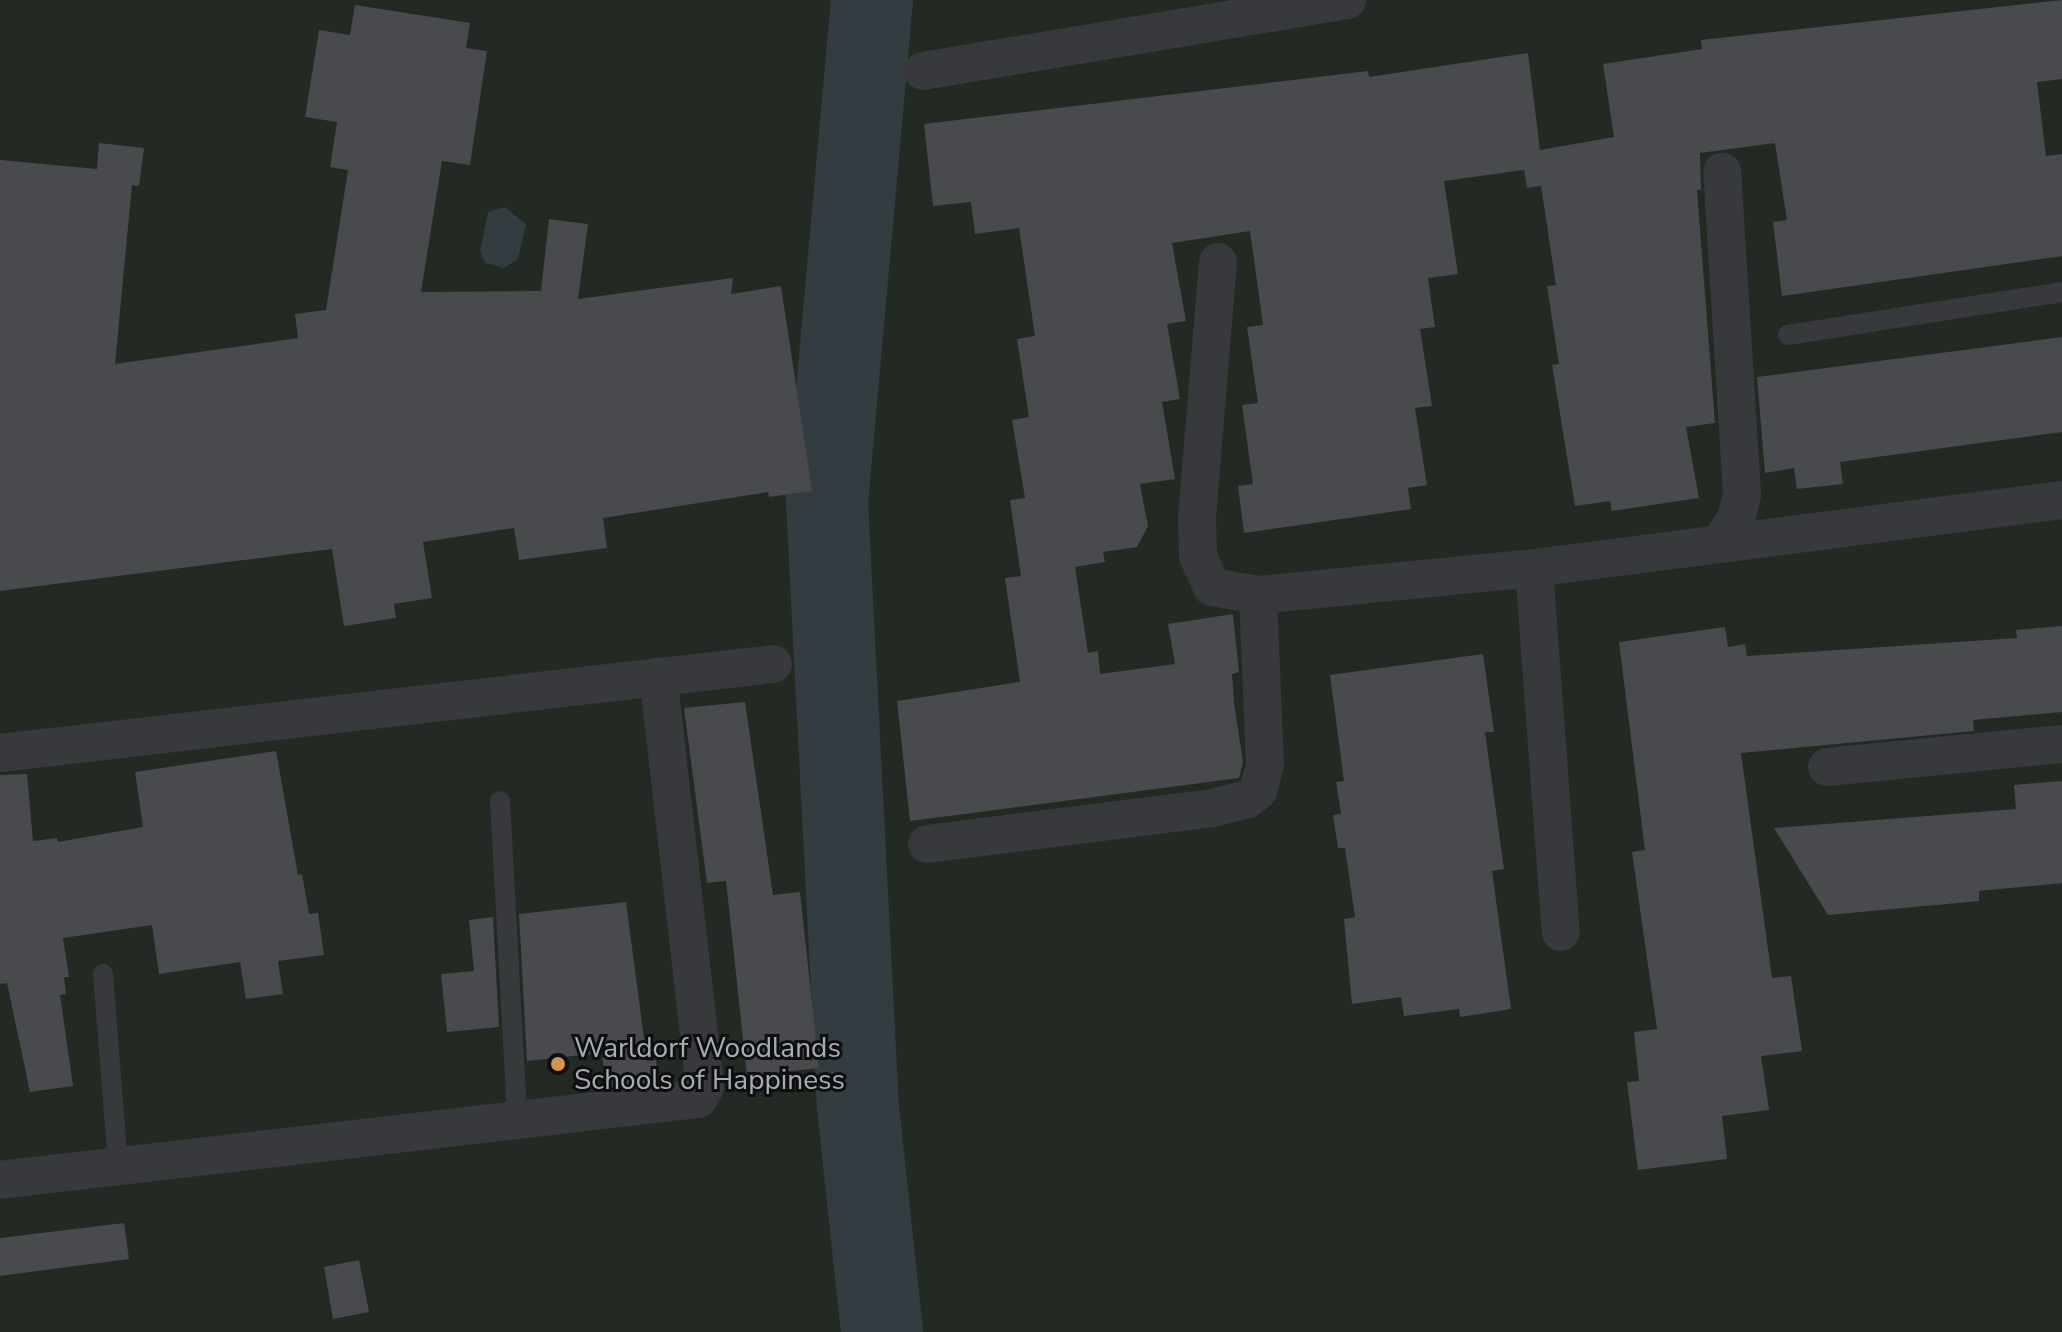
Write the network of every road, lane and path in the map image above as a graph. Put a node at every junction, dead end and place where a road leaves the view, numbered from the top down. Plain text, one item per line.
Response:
1 (1347, 0) edge
2 (923, 71) dead end
3 (1722, 172) dead end
4 (1218, 262) dead end
5 (2062, 292) edge
6 (1788, 335) dead end
7 (2062, 500) edge
8 (1719, 544) junction
9 (1534, 568) junction
10 (1258, 595) junction
11 (773, 664) dead end
12 (658, 677) junction
13 (2062, 744) edge
14 (0, 753) edge
15 (1827, 767) dead end
16 (500, 801) dead end
17 (927, 844) dead end
18 (1561, 932) dead end
19 (103, 974) dead end
20 (517, 1120) junction
21 (118, 1166) junction
22 (0, 1180) edge

1 - 2 street
3 - 8 street
4 - 10 street
5 - 6 lane
7 - 8 street
8 - 9 street
9 - 10 street
9 - 18 street
10 - 17 street
11 - 12 street
12 - 14 street
12 - 20 street
13 - 15 street
16 - 20 lane
19 - 21 lane
20 - 21 street
21 - 22 street

